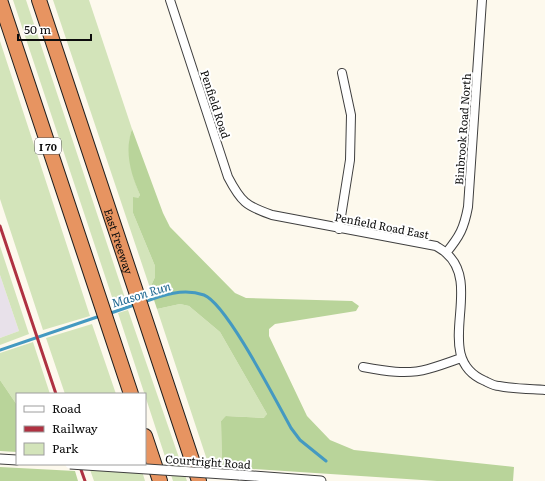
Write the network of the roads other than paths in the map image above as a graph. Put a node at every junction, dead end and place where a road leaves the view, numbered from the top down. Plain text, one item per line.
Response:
1 (0, 0) edge
2 (39, 0) edge
3 (170, 0) edge
4 (482, 0) edge
5 (342, 73) dead end
6 (253, 208) joint
7 (339, 228) junction
8 (446, 252) junction
9 (461, 358) junction
10 (363, 367) dead end
11 (545, 390) edge
12 (130, 393) edge
13 (146, 439) edge
14 (0, 459) edge
15 (16, 460) edge
16 (85, 465) edge
17 (160, 481) edge
18 (199, 481) edge
19 (321, 481) edge

1 - 12 highway, I 70
2 - 18 highway, East Freeway
3 - 6 street, Penfield Road
4 - 8 street, Binbrook Road North
5 - 7 street
6 - 7 street, Penfield Road East
7 - 8 street, Penfield Road East
8 - 9 street
9 - 10 street
9 - 11 street
13 - 17 highway
14 - 15 street
16 - 19 street, Courtright Road, bridge

